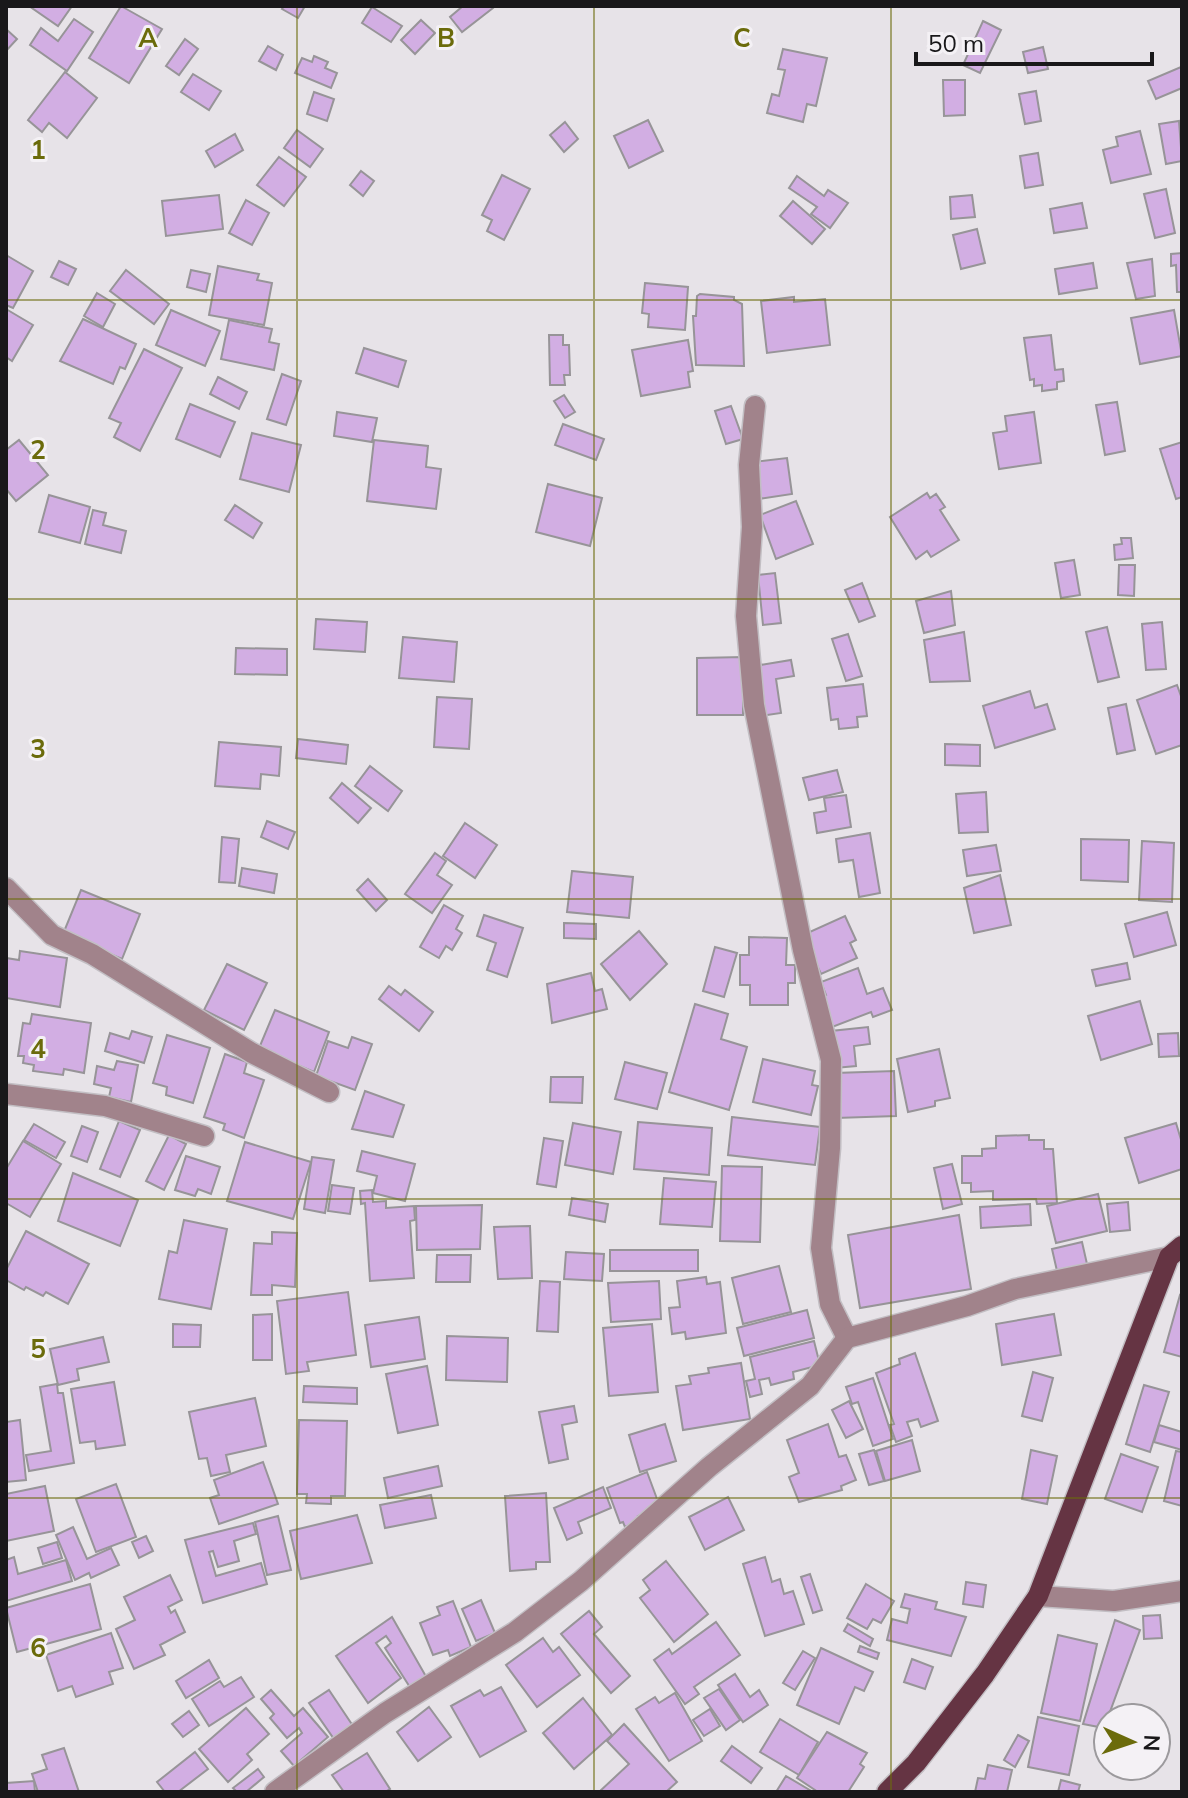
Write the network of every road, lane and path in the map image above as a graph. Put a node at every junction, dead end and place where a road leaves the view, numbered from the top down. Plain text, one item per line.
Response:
1 (755, 406) dead end
2 (6, 888) edge
3 (329, 1092) dead end
4 (6, 1094) edge
5 (204, 1136) dead end
6 (1176, 1252) edge
7 (847, 1338) junction
8 (1182, 1591) edge
9 (1038, 1596) junction
10 (275, 1792) edge
11 (887, 1792) edge

1 - 7 street
2 - 3 street
4 - 5 street
6 - 7 street
6 - 9 main road
7 - 10 street
8 - 9 street
9 - 11 main road

